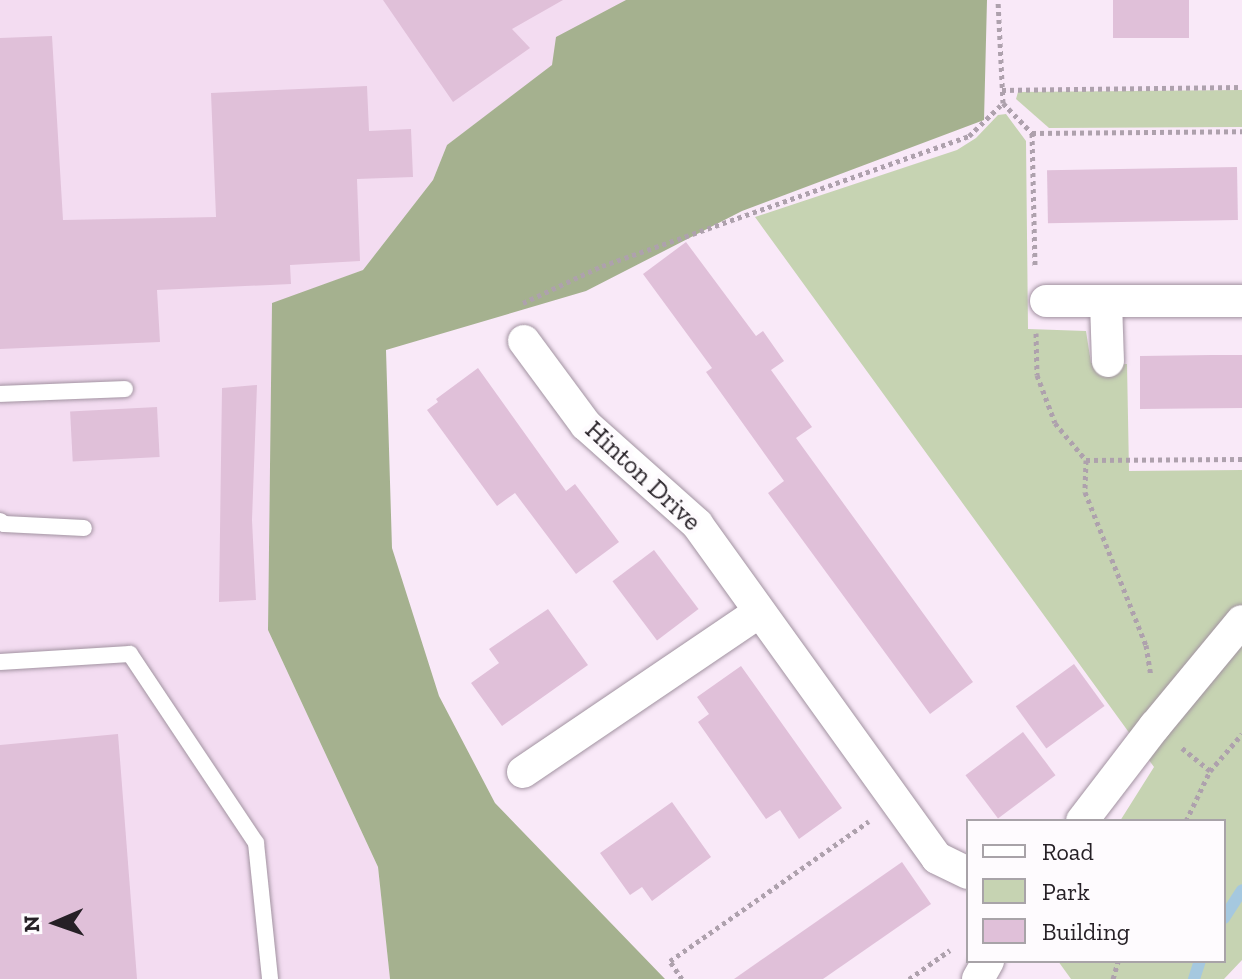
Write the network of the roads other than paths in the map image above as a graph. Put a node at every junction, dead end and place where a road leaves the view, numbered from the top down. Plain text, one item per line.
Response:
1 (1046, 301) dead end
2 (1242, 301) edge
3 (1106, 302) junction
4 (524, 341) road end
5 (1108, 361) dead end
6 (125, 389) dead end
7 (0, 394) edge
8 (0, 521) edge
9 (84, 528) dead end
10 (758, 613) junction
11 (1242, 621) edge
12 (0, 662) edge
13 (523, 772) dead end
14 (1084, 819) edge
15 (966, 872) edge
16 (270, 979) edge

1 - 3 street
2 - 3 street
3 - 5 street
4 - 10 street, Hinton Drive
6 - 7 lane
8 - 9 lane
10 - 13 street
10 - 15 street, Hinton Drive
11 - 14 street
12 - 16 lane

